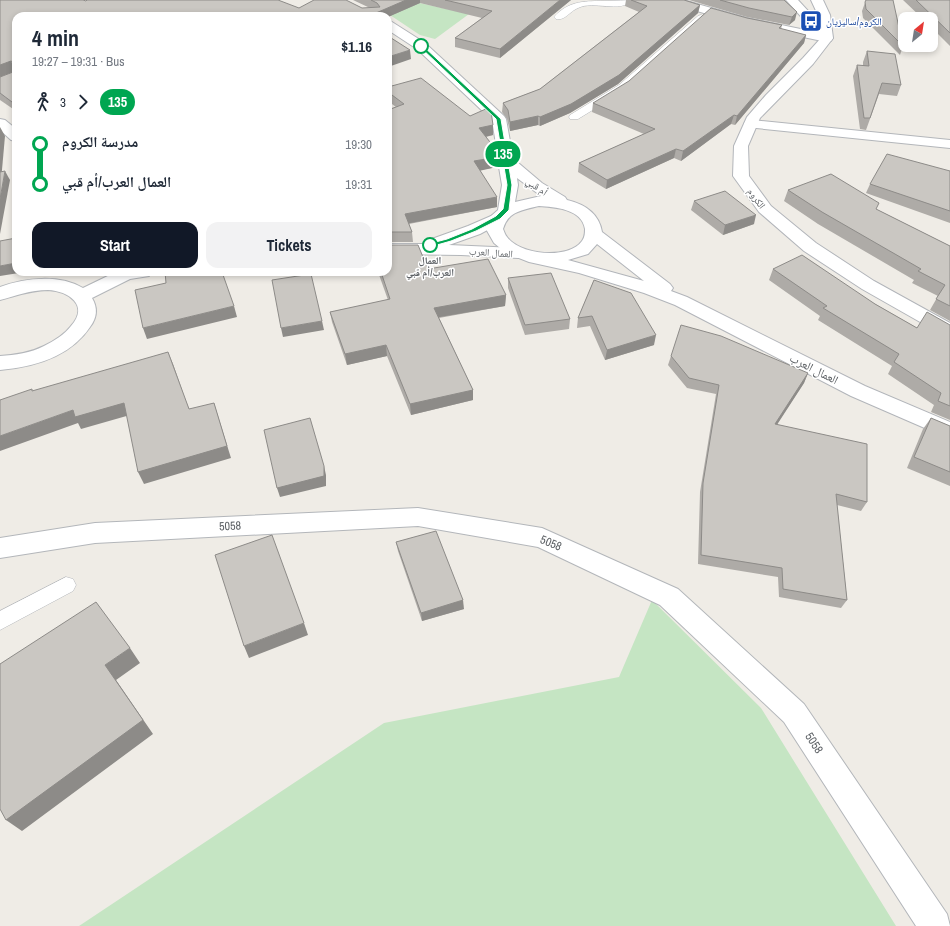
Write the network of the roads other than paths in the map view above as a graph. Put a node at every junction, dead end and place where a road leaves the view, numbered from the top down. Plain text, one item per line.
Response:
1 (629, 0) edge
2 (670, 0) edge
3 (792, 0) edge
4 (818, 0) edge
5 (708, 11) junction
6 (559, 17) edge
7 (392, 28) edge
8 (827, 38) junction
9 (574, 117) edge
10 (0, 123) edge
11 (751, 124) junction
12 (12, 134) edge
13 (950, 144) edge
14 (504, 158) junction
15 (575, 208) junction
16 (502, 214) junction
17 (594, 234) junction
18 (392, 249) edge
19 (415, 249) junction
20 (527, 255) junction
21 (125, 276) edge
22 (0, 294) edge
23 (82, 296) junction
24 (681, 301) junction
25 (950, 331) edge
26 (0, 363) edge
27 (950, 431) edge
28 (0, 548) edge
29 (66, 585) dead end
30 (0, 621) edge
31 (935, 926) edge

1 - 6 lane
2 - 5 street
3 - 8 street
4 - 8 street
5 - 8 street
5 - 9 lane
7 - 14 street, أم قبي
8 - 11 street, الكروم
10 - 12 street
11 - 13 street
11 - 25 street, الكروم
14 - 15 street, أم قبي
14 - 16 street, أم قبي
15 - 16 street
15 - 17 street
16 - 19 street, العمال العرب
16 - 20 street
17 - 20 street
17 - 24 street, العمال العرب
18 - 19 street, العمال العرب
19 - 20 street, العمال العرب
20 - 24 street, العمال العرب
21 - 23 street
22 - 23 street
23 - 26 street
24 - 27 street, العمال العرب
28 - 31 street, 5058
29 - 30 lane

